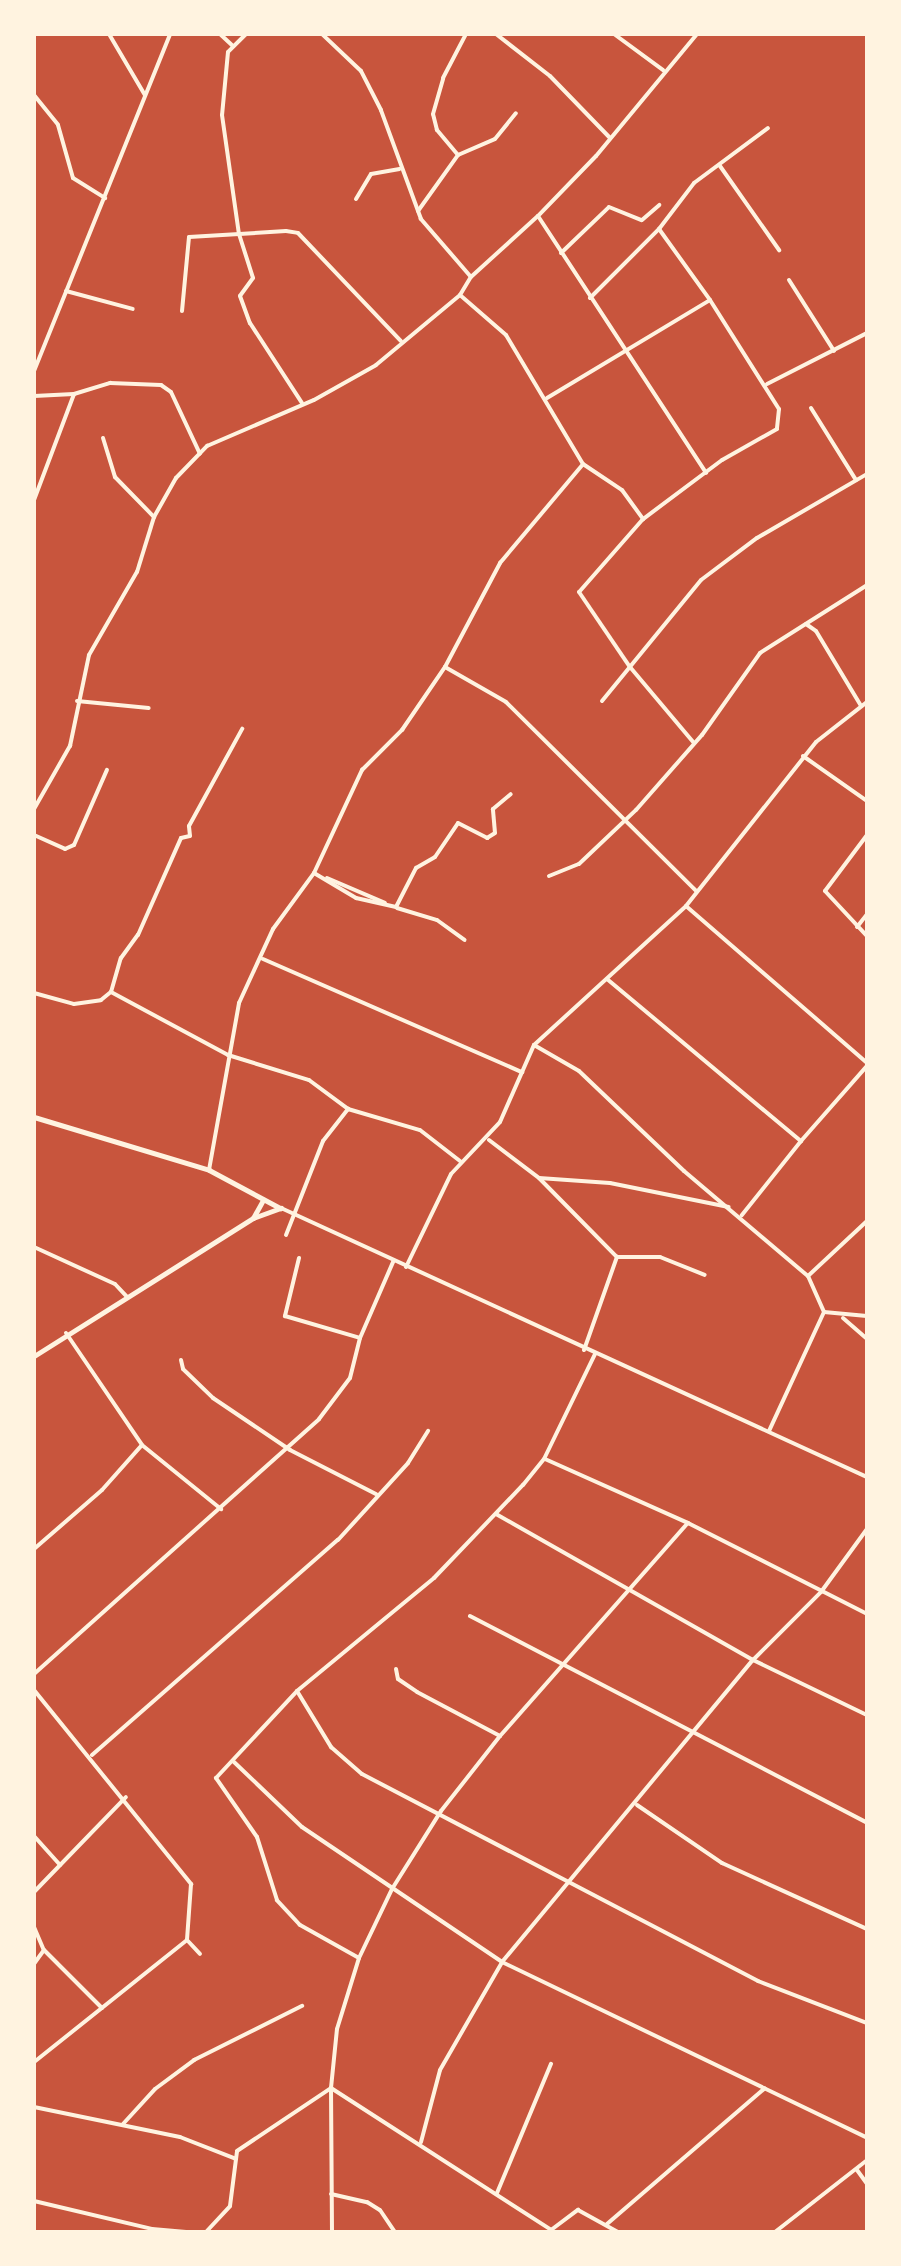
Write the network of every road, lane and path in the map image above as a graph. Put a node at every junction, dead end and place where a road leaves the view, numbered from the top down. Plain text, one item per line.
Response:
1 (109, 34) edge
2 (170, 34) edge
3 (220, 34) edge
4 (246, 34) edge
5 (322, 34) edge
6 (466, 34) edge
7 (496, 34) edge
8 (614, 34) edge
9 (697, 34) edge
10 (233, 46) junction
11 (663, 70) junction
12 (34, 95) edge
13 (145, 95) junction
14 (516, 113) dead end
15 (768, 128) dead end
16 (610, 138) junction
17 (458, 155) junction
18 (720, 166) junction
19 (400, 169) junction
20 (105, 198) junction
21 (356, 199) dead end
22 (659, 205) dead end
23 (418, 211) junction
24 (538, 216) junction
25 (659, 229) junction
26 (239, 234) junction
27 (779, 250) dead end
28 (561, 253) junction
29 (471, 277) junction
30 (789, 280) dead end
31 (66, 291) junction
32 (460, 295) junction
33 (590, 298) junction
34 (710, 300) junction
35 (133, 309) dead end
36 (182, 311) dead end
37 (867, 333) edge
38 (401, 341) junction
39 (834, 351) junction
40 (624, 352) junction
41 (34, 371) edge
42 (767, 384) junction
43 (74, 394) junction
44 (34, 396) edge
45 (547, 398) junction
46 (302, 403) junction
47 (811, 408) dead end
48 (103, 438) dead end
49 (201, 455) junction
50 (583, 464) junction
51 (706, 473) junction
52 (867, 474) edge
53 (856, 480) junction
54 (34, 500) edge
55 (154, 517) junction
56 (643, 519) junction
57 (867, 585) edge
58 (817, 617) junction
59 (806, 624) junction
60 (816, 631) junction
61 (445, 667) junction
62 (630, 667) junction
63 (77, 701) junction
64 (602, 701) dead end
65 (867, 702) edge
66 (861, 706) junction
67 (149, 708) dead end
68 (242, 729) dead end
69 (694, 743) junction
70 (803, 756) junction
71 (107, 770) dead end
72 (511, 794) dead end
73 (867, 801) edge
74 (34, 809) edge
75 (624, 819) junction
76 (34, 835) edge
77 (867, 835) edge
78 (314, 873) junction
79 (549, 876) dead end
80 (697, 892) junction
81 (686, 906) junction
82 (396, 907) junction
83 (867, 914) edge
84 (857, 927) junction
85 (867, 936) edge
86 (465, 940) dead end
87 (263, 959) junction
88 (607, 979) junction
89 (111, 992) junction
90 (34, 993) edge
91 (534, 1045) junction
92 (228, 1055) junction
93 (867, 1065) edge
94 (522, 1072) junction
95 (348, 1109) junction
96 (34, 1117) edge
97 (489, 1140) junction
98 (801, 1141) junction
99 (460, 1161) junction
100 (209, 1170) junction
101 (539, 1178) junction
102 (263, 1200) junction
103 (281, 1208) junction
104 (731, 1208) junction
105 (295, 1213) junction
106 (742, 1215) junction
107 (253, 1218) junction
108 (867, 1221) edge
109 (286, 1235) dead end
110 (34, 1247) edge
111 (617, 1257) junction
112 (299, 1258) dead end
113 (393, 1262) junction
114 (406, 1267) junction
115 (705, 1275) dead end
116 (808, 1276) junction
117 (127, 1297) junction
118 (824, 1312) junction
119 (841, 1316) junction
120 (867, 1316) edge
121 (66, 1333) junction
122 (360, 1338) junction
123 (867, 1339) edge
124 (584, 1350) junction
125 (595, 1354) junction
126 (34, 1356) edge
127 (181, 1360) dead end
128 (428, 1431) dead end
129 (769, 1431) junction
130 (142, 1445) junction
131 (290, 1450) junction
132 (544, 1459) junction
133 (867, 1477) edge
134 (376, 1494) junction
135 (221, 1509) junction
136 (495, 1514) junction
137 (688, 1523) junction
138 (867, 1529) edge
139 (34, 1549) edge
140 (629, 1591) junction
141 (821, 1592) junction
142 (867, 1614) edge
143 (470, 1616) dead end
144 (753, 1660) junction
145 (569, 1664) junction
146 (396, 1669) dead end
147 (34, 1674) edge
148 (34, 1690) edge
149 (297, 1691) junction
150 (867, 1715) edge
151 (689, 1735) junction
152 (500, 1736) junction
153 (91, 1756) junction
154 (234, 1762) junction
155 (126, 1797) junction
156 (637, 1805) junction
157 (441, 1811) junction
158 (867, 1823) edge
159 (34, 1836) edge
160 (60, 1865) junction
161 (567, 1883) junction
162 (392, 1889) junction
163 (34, 1892) edge
164 (34, 1927) edge
165 (867, 1929) edge
166 (187, 1940) junction
167 (44, 1950) junction
168 (200, 1954) dead end
169 (359, 1958) junction
170 (502, 1962) junction
171 (34, 1964) edge
172 (302, 2006) dead end
173 (102, 2009) junction
174 (867, 2023) edge
175 (34, 2062) edge
176 (551, 2064) dead end
177 (331, 2088) junction
178 (765, 2088) junction
179 (34, 2107) edge
180 (123, 2124) junction
181 (867, 2138) edge
182 (421, 2142) junction
183 (234, 2158) junction
184 (867, 2160) edge
185 (857, 2170) junction
186 (867, 2184) edge
187 (497, 2193) junction
188 (331, 2194) junction
189 (34, 2201) edge
190 (607, 2224) junction
191 (550, 2231) edge
192 (189, 2232) edge
193 (206, 2232) edge
194 (332, 2232) edge
195 (395, 2232) edge
196 (618, 2232) edge
197 (775, 2232) edge

1 - 13 street
2 - 13 street
3 - 10 street
4 - 10 street
5 - 19 street
6 - 17 street
7 - 16 street
8 - 11 street
9 - 11 street
10 - 26 street
11 - 16 street
12 - 20 street
13 - 20 street
14 - 17 street
15 - 18 street
16 - 24 street
17 - 23 street
18 - 25 street
18 - 27 street
19 - 21 street
19 - 23 street
20 - 31 street
22 - 28 street
23 - 29 street
24 - 28 street
24 - 29 street
25 - 33 street
25 - 34 street
26 - 36 street
26 - 38 street
26 - 46 street
28 - 33 street
29 - 32 street
30 - 39 street
31 - 35 street
31 - 41 street
32 - 38 street
32 - 45 street
33 - 40 street
34 - 40 street
34 - 42 street
37 - 39 street
38 - 46 street
39 - 42 street
40 - 45 street
40 - 51 street
42 - 51 street
43 - 44 street
43 - 49 street
43 - 54 street
45 - 50 street
46 - 49 street
47 - 53 street
48 - 55 street
49 - 55 street
50 - 56 street
50 - 61 street
51 - 56 street
52 - 53 street
53 - 62 street
55 - 63 street
56 - 62 street
57 - 58 street
58 - 59 street
58 - 60 street
59 - 60 street
59 - 69 street
60 - 66 street
61 - 75 street
61 - 78 street
62 - 64 street
62 - 69 street
63 - 67 street
63 - 74 street
65 - 66 street
66 - 70 street
68 - 89 street
69 - 75 street
70 - 73 street
70 - 80 street
71 - 76 street
72 - 82 street
75 - 79 street
75 - 80 street
77 - 84 street
78 - 82 street
78 - 87 street
80 - 81 street
81 - 88 street
81 - 93 street
82 - 86 street
83 - 84 street
84 - 85 street
87 - 92 street
87 - 94 street
88 - 91 street
88 - 98 street
89 - 90 street
89 - 92 street
91 - 94 street
91 - 104 street
92 - 95 street
92 - 100 street
93 - 98 street
94 - 97 street
95 - 99 street
95 - 105 street
96 - 100 street
97 - 99 street
97 - 101 street
98 - 106 street
99 - 114 street
100 - 102 street
101 - 104 street
101 - 111 street
102 - 103 street
102 - 107 street
103 - 105 street
103 - 107 street
104 - 106 street
105 - 109 street
105 - 113 street
106 - 116 street
107 - 117 street
108 - 116 street
110 - 117 street
111 - 115 street
111 - 124 street
112 - 122 street
113 - 114 street
113 - 122 street
114 - 124 street
116 - 118 street
117 - 121 street
118 - 119 street
118 - 129 street
119 - 120 street
119 - 123 street
121 - 126 street
121 - 130 street
122 - 131 street
124 - 125 street
125 - 129 street
125 - 132 street
127 - 131 street
128 - 134 street
129 - 133 street
130 - 135 street
130 - 139 street
131 - 134 street
131 - 135 street
132 - 136 street
132 - 137 street
134 - 153 street
135 - 147 street
136 - 140 street
136 - 149 street
137 - 140 street
137 - 141 street
138 - 141 street
140 - 144 street
140 - 145 street
141 - 142 street
141 - 144 street
143 - 145 street
144 - 150 street
144 - 151 street
145 - 151 street
145 - 152 street
146 - 152 street
148 - 153 street
149 - 154 street
149 - 157 street
151 - 156 street
151 - 158 street
152 - 157 street
153 - 155 street
154 - 162 street
154 - 169 street
155 - 160 street
155 - 166 street
156 - 161 street
156 - 165 street
157 - 161 street
157 - 162 street
159 - 160 street
160 - 163 street
161 - 170 street
161 - 174 street
162 - 169 street
162 - 170 street
164 - 167 street
166 - 168 street
166 - 173 street
167 - 171 street
167 - 173 street
169 - 177 street
170 - 178 street
170 - 182 street
172 - 180 street
173 - 175 street
176 - 187 street
177 - 182 street
177 - 183 street
177 - 188 street
178 - 181 street
178 - 190 street
179 - 180 street
180 - 183 street
182 - 187 street
183 - 193 street
184 - 185 street
185 - 186 street
185 - 197 street
187 - 191 street
188 - 194 street
188 - 195 street
189 - 192 street
190 - 191 street
190 - 196 street

